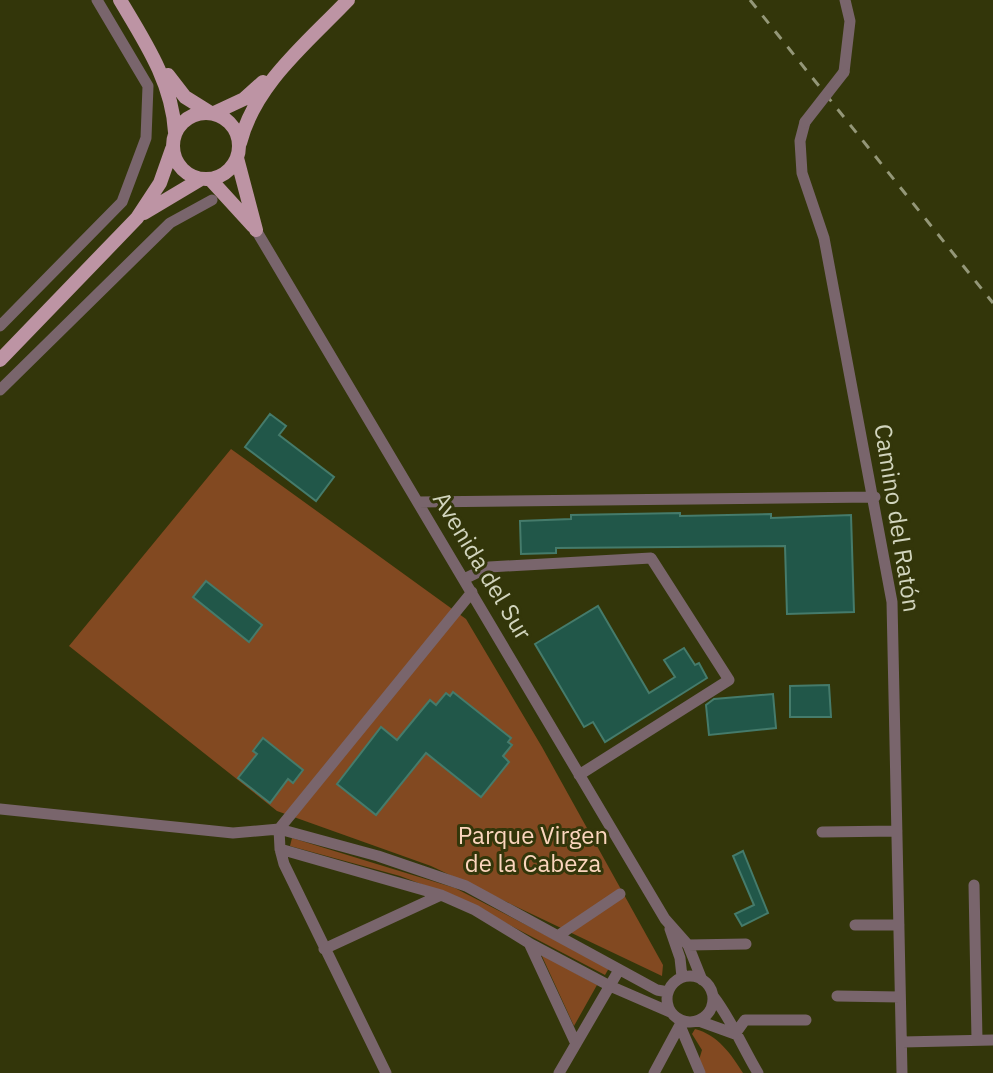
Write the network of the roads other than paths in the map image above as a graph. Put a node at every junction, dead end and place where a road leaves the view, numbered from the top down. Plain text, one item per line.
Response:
1 (97, 0) edge
2 (120, 0) edge
3 (348, 0) edge
4 (845, 0) edge
5 (159, 66) junction
6 (276, 74) junction
7 (211, 113) junction
8 (175, 132) junction
9 (172, 149) junction
10 (238, 151) junction
11 (206, 179) junction
12 (212, 200) dead end
13 (137, 218) junction
14 (256, 230) junction
15 (0, 326) edge
16 (0, 360) edge
17 (0, 390) edge
18 (875, 497) junction
19 (418, 502) junction
20 (464, 579) junction
21 (472, 592) junction
22 (579, 775) junction
23 (0, 809) edge
24 (279, 829) junction
25 (897, 831) junction
26 (822, 832) dead end
27 (280, 849) junction
28 (974, 885) dead end
29 (620, 894) dead end
30 (441, 895) junction
31 (669, 925) junction
32 (855, 925) dead end
33 (899, 925) junction
34 (559, 935) junction
35 (529, 943) junction
36 (746, 944) dead end
37 (688, 945) junction
38 (324, 949) junction
39 (619, 970) junction
40 (682, 977) junction
41 (702, 980) junction
42 (610, 986) junction
43 (668, 992) junction
44 (713, 996) junction
45 (837, 996) dead end
46 (900, 997) junction
47 (670, 1012) junction
48 (806, 1020) dead end
49 (699, 1021) junction
50 (681, 1025) junction
51 (735, 1034) junction
52 (977, 1040) junction
53 (993, 1040) edge
54 (902, 1042) junction
55 (576, 1044) junction
56 (386, 1073) edge
57 (559, 1073) edge
58 (654, 1073) edge
59 (700, 1073) edge
60 (758, 1073) edge
61 (902, 1073) edge

1 - 15 street
2 - 5 main road
3 - 6 main road
4 - 18 street, Camino del Ratón, bridge
5 - 7 main road
5 - 8 main road
6 - 7 main road
6 - 10 main road
7 - 8 main road
7 - 10 main road
8 - 9 main road
9 - 11 main road
9 - 13 main road
10 - 11 main road
10 - 14 main road, Avenida del Sur
11 - 13 main road
11 - 14 main road, Avenida del Sur
12 - 17 street
13 - 16 main road
14 - 19 street, Avenida del Sur
18 - 19 street
18 - 25 street, Camino del Ratón
19 - 20 street, Avenida del Sur
20 - 21 street, Avenida del Sur
20 - 22 street
21 - 22 street, Avenida del Sur
21 - 24 street
22 - 31 street, Avenida del Sur
23 - 24 street
24 - 27 street
24 - 34 street
25 - 26 street
25 - 33 street, Camino del Ratón
27 - 30 street
27 - 38 street
28 - 52 street
29 - 34 street
30 - 35 street
30 - 38 street
31 - 37 street, Avenida del Sur
31 - 40 street, Avenida del Sur
32 - 33 street
33 - 46 street, Camino del Ratón
34 - 39 street
35 - 42 street
35 - 55 street
36 - 37 street
37 - 41 street, Avenida del Sur
38 - 56 street
39 - 42 street
39 - 43 street
40 - 41 street
40 - 43 street
41 - 44 street
42 - 47 street
42 - 55 street
43 - 47 street
44 - 49 street
44 - 51 street
45 - 46 street
46 - 54 street, Camino del Ratón
47 - 50 street
48 - 51 street
49 - 50 street
49 - 51 street
50 - 58 street
50 - 59 street
51 - 60 street
52 - 53 street
52 - 54 street
54 - 61 street, Camino del Ratón
55 - 57 street

